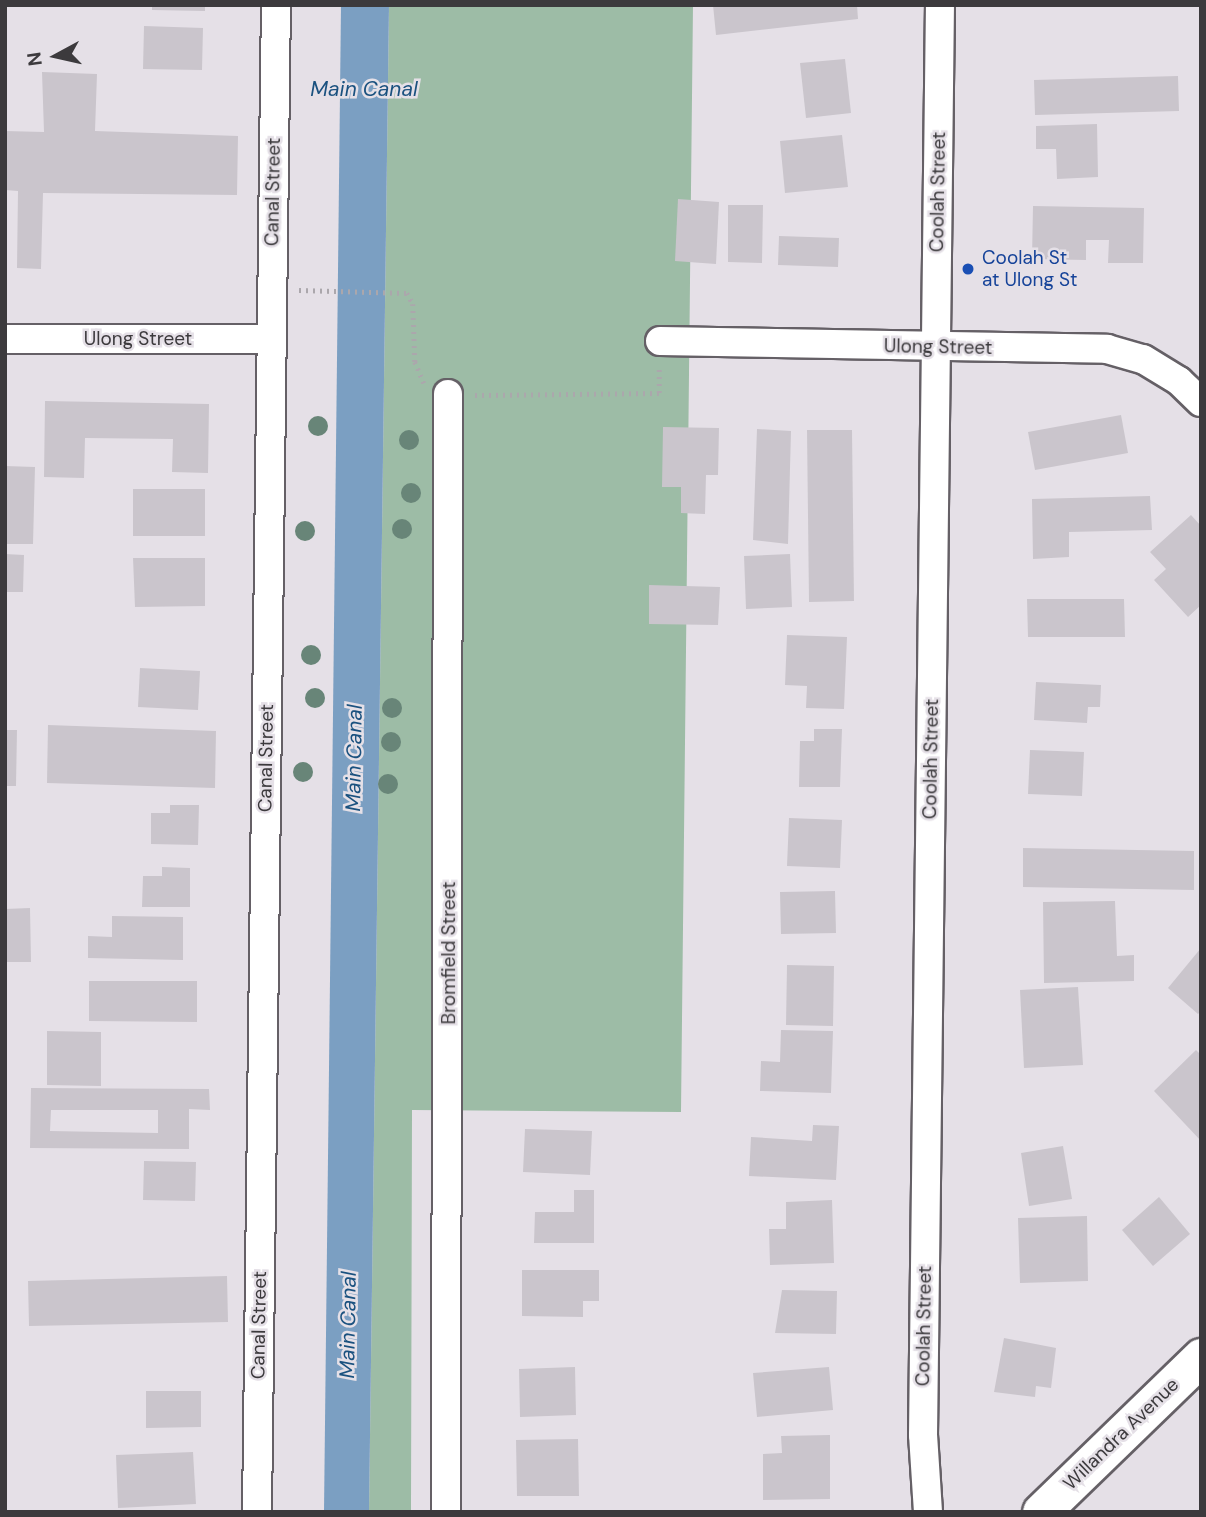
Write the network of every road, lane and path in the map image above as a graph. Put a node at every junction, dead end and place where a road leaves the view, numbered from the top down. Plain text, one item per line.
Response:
1 (276, 5) edge
2 (940, 5) edge
3 (295, 290) dead end
4 (5, 339) edge
5 (271, 339) junction
6 (936, 347) junction
7 (659, 351) joint
8 (448, 394) junction
9 (1201, 402) edge
10 (1201, 1357) edge
11 (257, 1512) edge
12 (446, 1512) edge
13 (928, 1512) edge
14 (1041, 1512) edge

1 - 5 street, Canal Street
2 - 6 street, Coolah Street
3 - 8 path
4 - 5 street, Ulong Street
5 - 11 street, Canal Street
6 - 7 street, Ulong Street
6 - 9 street, Ulong Street
6 - 13 street, Coolah Street
7 - 8 path
8 - 12 street, Bromfield Street
10 - 14 street, Willandra Avenue

